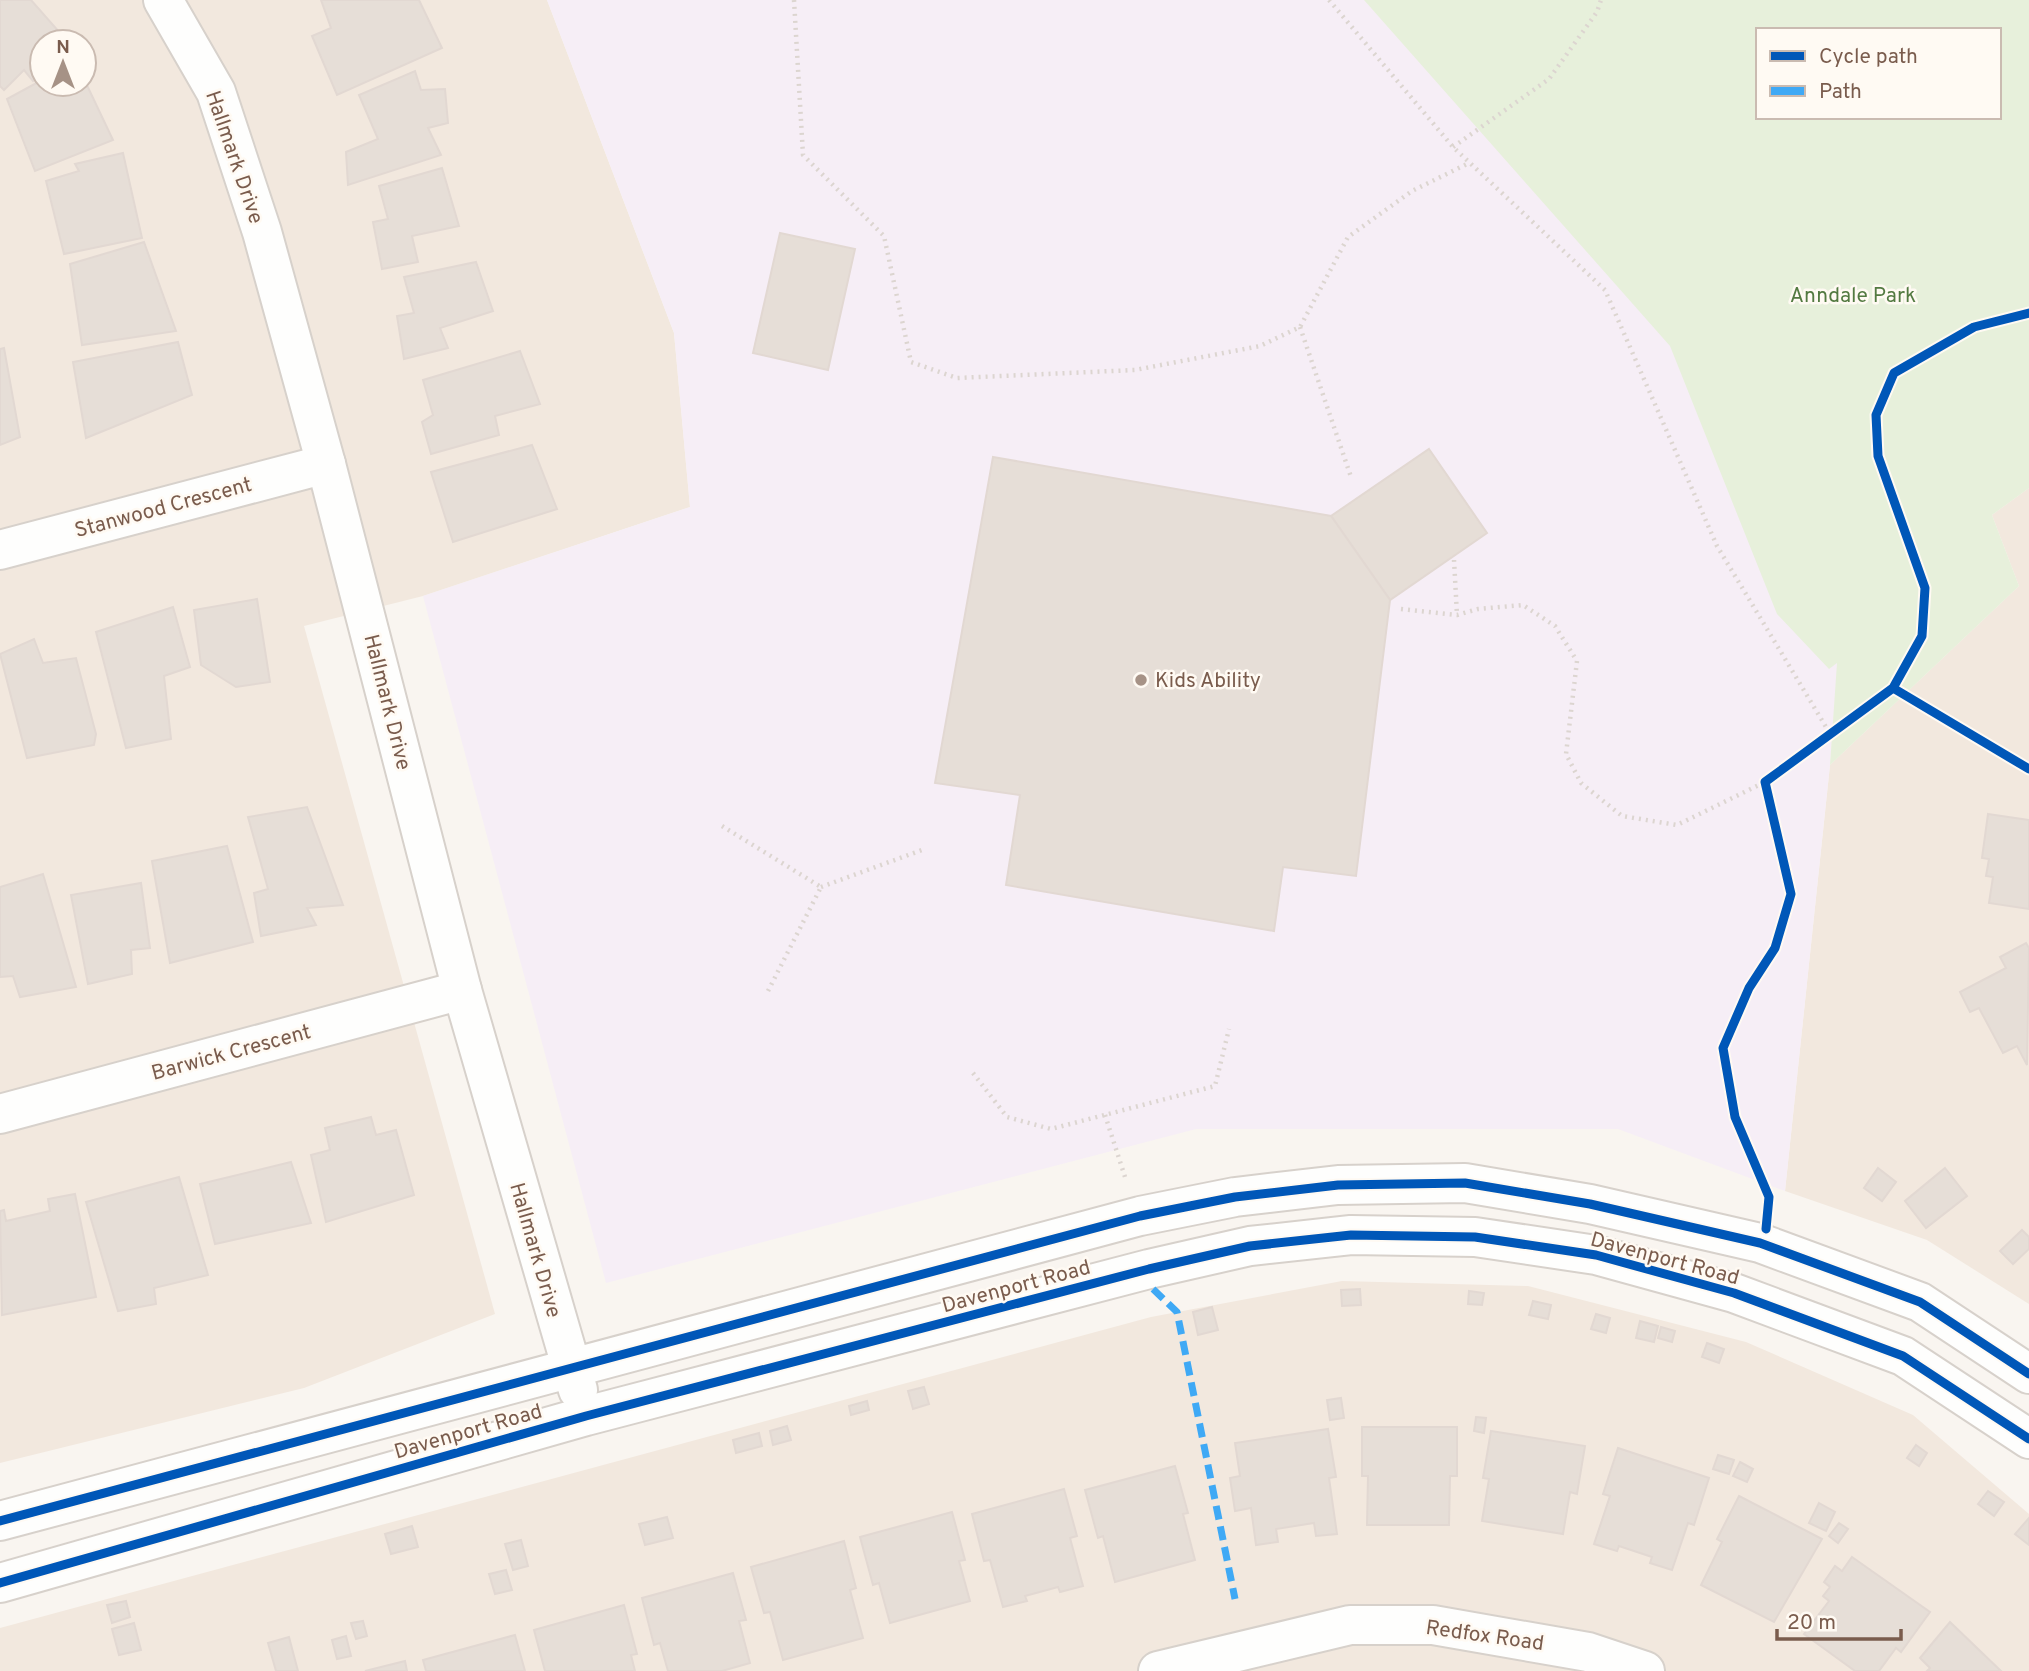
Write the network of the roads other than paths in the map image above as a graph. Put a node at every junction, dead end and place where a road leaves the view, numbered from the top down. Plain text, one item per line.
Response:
1 (163, 0) edge
2 (326, 464) junction
3 (0, 550) edge
4 (462, 990) junction
5 (0, 1114) edge
6 (569, 1367) junction
7 (2029, 1374) edge
8 (586, 1416) junction
9 (2029, 1440) edge
10 (0, 1521) edge
11 (0, 1583) edge
12 (1158, 1671) edge
13 (1645, 1671) edge

1 - 2 street, Hallmark Drive
2 - 3 street, Stanwood Crescent
2 - 4 street, Hallmark Drive
4 - 5 street, Barwick Crescent
4 - 6 street, Hallmark Drive
6 - 7 street, Davenport Road
6 - 8 street, Hallmark Drive
6 - 10 street, Davenport Road
8 - 9 street, Davenport Road
8 - 11 street, Davenport Road
12 - 13 street, Redfox Road

